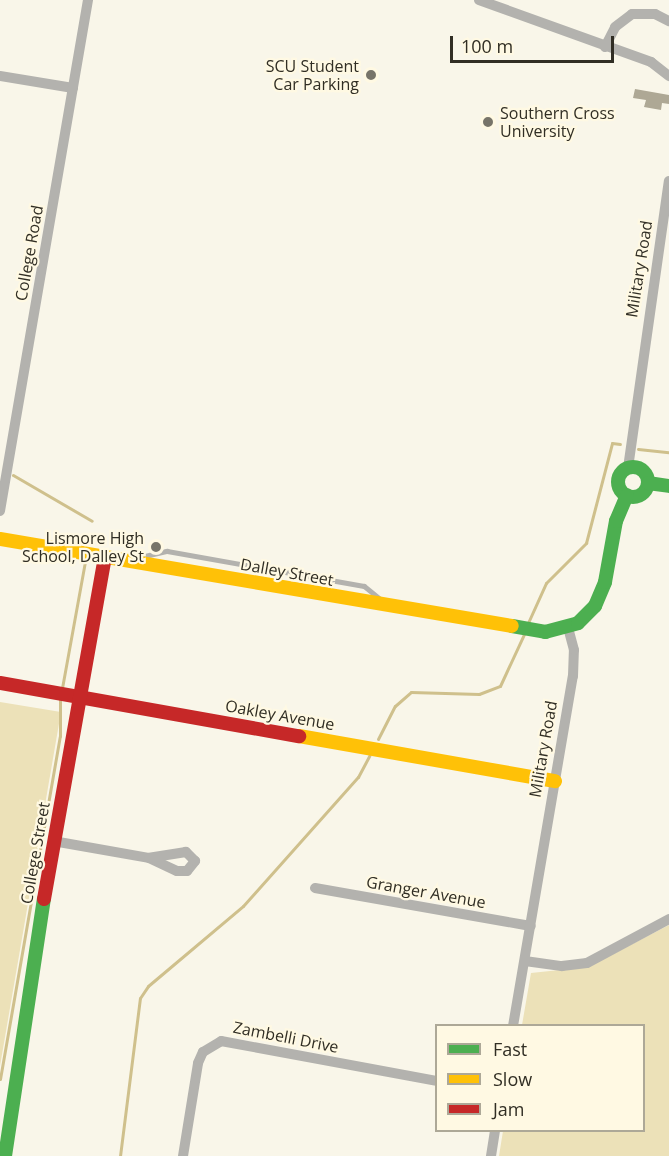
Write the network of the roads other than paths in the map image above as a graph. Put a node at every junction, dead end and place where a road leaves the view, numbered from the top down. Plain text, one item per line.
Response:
1 (88, 0) edge
2 (479, 0) edge
3 (669, 21) edge
4 (605, 47) junction
5 (665, 68) edge
6 (0, 76) edge
7 (669, 76) edge
8 (73, 88) junction
9 (669, 181) edge
10 (628, 468) junction
11 (648, 483) junction
12 (669, 486) edge
13 (627, 495) junction
14 (0, 511) edge
15 (0, 539) edge
16 (92, 556) junction
17 (568, 628) junction
18 (0, 683) edge
19 (80, 697) junction
20 (555, 781) junction
21 (53, 841) junction
22 (149, 858) dead end
23 (315, 888) dead end
24 (669, 919) edge
25 (531, 926) junction
26 (525, 961) junction
27 (513, 1024) edge
28 (435, 1081) edge
29 (495, 1132) edge
30 (5, 1155) edge
31 (183, 1156) edge
32 (491, 1156) edge

1 - 8 street, College Road
2 - 4 street
3 - 4 street
4 - 5 street
5 - 7 street
6 - 8 street
8 - 14 street, College Road
9 - 10 street, Military Road
10 - 11 street
10 - 13 street
11 - 12 street
11 - 13 street
13 - 17 street
15 - 16 street, Dalley Street
16 - 17 street, Dalley Street
16 - 19 street, College Street
17 - 20 street, Military Road
18 - 19 street, Oakley Avenue
19 - 20 street, Oakley Avenue
19 - 21 street, College Street
20 - 25 street, Military Road
21 - 22 street
21 - 30 street, College Street
23 - 25 street, Granger Avenue
24 - 26 street
25 - 26 street, Military Road
26 - 27 street, Military Road
28 - 31 street, Zambelli Drive
29 - 32 street

